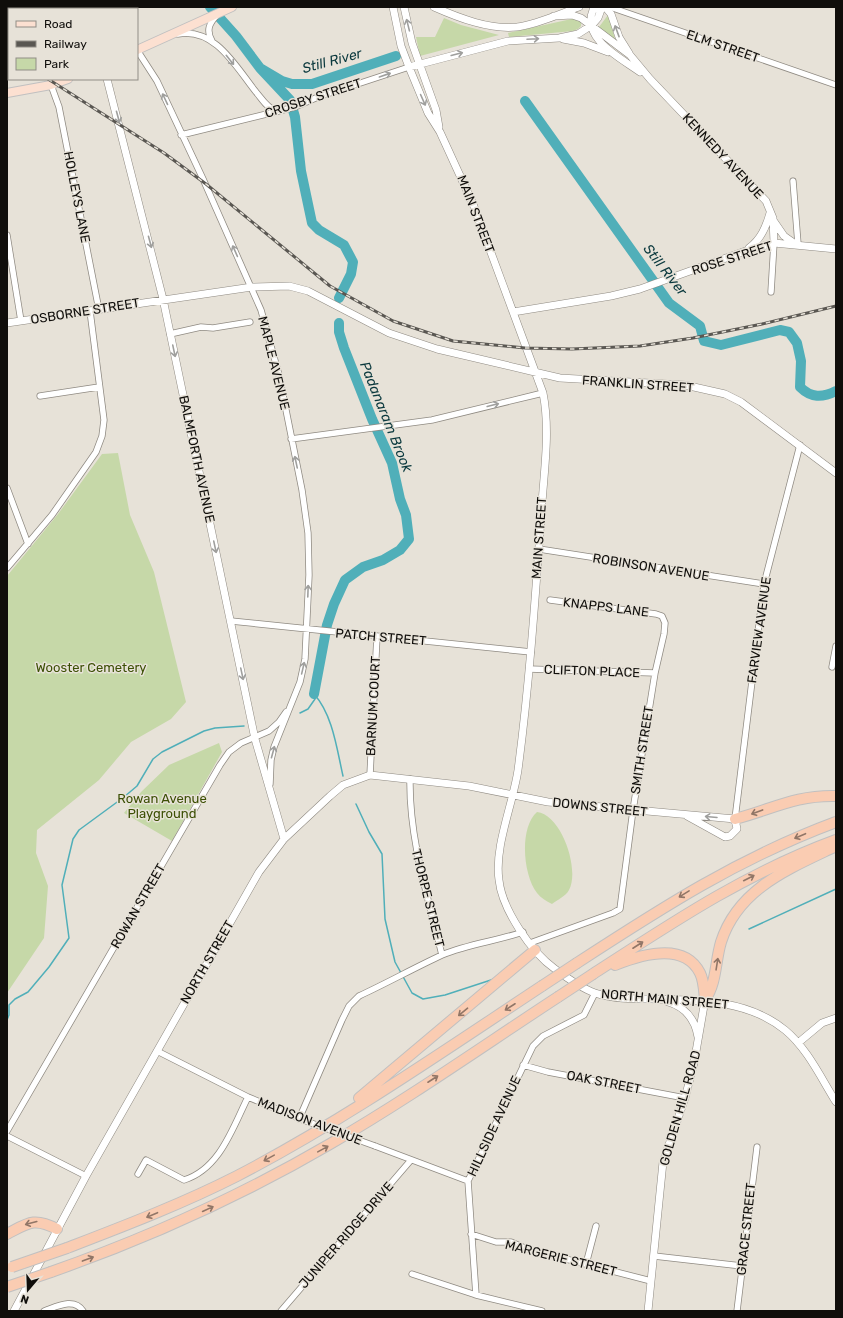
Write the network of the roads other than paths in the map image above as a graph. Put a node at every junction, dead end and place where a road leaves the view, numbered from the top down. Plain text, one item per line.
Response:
1 (393, 7) edge
2 (404, 7) edge
3 (434, 7) edge
4 (579, 7) edge
5 (599, 7) edge
6 (602, 7) edge
7 (605, 7) edge
8 (610, 7) edge
9 (226, 9) edge
10 (554, 16) junction
11 (208, 20) junction
12 (592, 25) junction
13 (173, 35) junction
14 (559, 38) junction
15 (213, 42) junction
16 (138, 50) edge
17 (138, 52) edge
18 (630, 55) junction
19 (621, 58) junction
20 (419, 63) junction
21 (408, 67) junction
22 (650, 79) junction
23 (65, 80) edge
24 (107, 80) edge
25 (51, 85) junction
26 (836, 85) edge
27 (7, 93) edge
28 (278, 111) junction
29 (440, 132) junction
30 (181, 135) junction
31 (793, 181) dead end
32 (772, 215) junction
33 (7, 235) edge
34 (774, 243) junction
35 (798, 244) junction
36 (836, 249) edge
37 (747, 250) junction
38 (252, 286) junction
39 (771, 292) dead end
40 (163, 299) junction
41 (99, 310) junction
42 (90, 311) junction
43 (513, 312) junction
44 (21, 321) junction
45 (250, 322) dead end
46 (7, 323) edge
47 (170, 334) junction
48 (535, 372) junction
49 (99, 387) junction
50 (543, 393) junction
51 (40, 396) dead end
52 (292, 439) junction
53 (800, 445) junction
54 (836, 473) edge
55 (7, 488) edge
56 (28, 544) junction
57 (538, 549) junction
58 (7, 568) edge
59 (764, 584) junction
60 (550, 600) dead end
61 (662, 616) joint
62 (231, 621) junction
63 (307, 630) junction
64 (377, 636) junction
65 (836, 646) edge
66 (531, 652) junction
67 (832, 667) dead end
68 (529, 669) junction
69 (655, 673) junction
70 (292, 704) junction
71 (255, 739) junction
72 (370, 775) junction
73 (410, 779) junction
74 (270, 790) junction
75 (513, 795) junction
76 (836, 796) edge
77 (633, 810) junction
78 (687, 816) junction
79 (735, 819) junction
80 (836, 822) edge
81 (284, 839) junction
82 (836, 840) edge
83 (836, 846) edge
84 (523, 932) junction
85 (532, 947) junction
86 (442, 956) junction
87 (594, 974) junction
88 (595, 993) junction
89 (659, 999) junction
90 (705, 1000) junction
91 (836, 1018) edge
92 (699, 1041) junction
93 (798, 1043) junction
94 (157, 1051) junction
95 (523, 1065) junction
96 (248, 1097) junction
97 (685, 1098) junction
98 (836, 1102) edge
99 (301, 1119) junction
100 (7, 1131) edge
101 (7, 1136) edge
102 (290, 1147) junction
103 (757, 1147) dead end
104 (411, 1160) junction
105 (138, 1174) dead end
106 (86, 1176) junction
107 (468, 1181) junction
108 (596, 1226) dead end
109 (57, 1229) junction
110 (7, 1234) edge
111 (471, 1234) junction
112 (654, 1256) junction
113 (586, 1264) junction
114 (742, 1266) junction
115 (9, 1267) edge
116 (412, 1274) dead end
117 (651, 1281) junction
118 (7, 1287) edge
119 (476, 1295) junction
120 (14, 1311) edge
121 (44, 1311) edge
122 (82, 1311) edge
123 (281, 1311) edge
124 (542, 1311) edge
125 (648, 1311) edge
126 (737, 1311) edge

1 - 21 main road, MAIN STREET
20 -> 2 main road, MAIN STREET
3 - 10 main road
4 - 10 main road
5 - 12 main road
6 - 12 main road
18 -> 7 main road
8 - 26 street, ELM STREET
9 - 11 main road
10 - 12 main road, KENNEDY AVENUE
11 - 13 main road
11 - 15 street
12 - 14 main road
12 - 18 main road, KENNEDY AVENUE
12 - 19 main road, KENNEDY AVENUE
13 - 15 street
13 - 16 main road
14 - 19 main road
20 -> 14 main road
15 -> 28 street
30 -> 17 street, MAPLE AVENUE
18 - 22 main road, KENNEDY AVENUE
19 - 22 main road, KENNEDY AVENUE
20 - 21 main road, CROSBY STREET
20 - 29 main road, MAIN STREET
28 -> 21 street, CROSBY STREET
21 -> 29 main road, MAIN STREET
22 - 32 main road, KENNEDY AVENUE
23 - 25 main road
24 -> 40 main road, BALMFORTH AVENUE
25 - 27 main road
25 - 41 street, HOLLEYS LANE
28 - 30 street, CROSBY STREET
29 - 43 main road, MAIN STREET
38 -> 30 street, MAPLE AVENUE
31 - 35 street
32 - 34 main road, KENNEDY AVENUE
32 - 35 main road
32 - 37 main road
33 - 44 street
34 - 35 main road, ROSE STREET
34 - 37 main road, ROSE STREET
34 - 39 street, KENNEDY AVENUE
35 - 36 main road, ROSE STREET
37 - 43 main road, ROSE STREET
38 - 40 main road, OSBORNE STREET
38 - 48 main road, FRANKLIN STREET
38 - 52 street, MAPLE AVENUE
40 - 41 main road, OSBORNE STREET
40 - 47 main road, BALMFORTH AVENUE
41 - 42 main road, OSBORNE STREET
42 - 44 main road, OSBORNE STREET
42 - 49 street
43 - 48 main road, MAIN STREET
44 - 46 main road, OSBORNE STREET
45 - 47 street
47 -> 62 main road, BALMFORTH AVENUE
48 - 50 main road, MAIN STREET
48 - 53 main road, FRANKLIN STREET
49 - 51 street
49 - 56 street
52 -> 50 street
50 - 57 main road, MAIN STREET
63 -> 52 street, MAPLE AVENUE
53 - 54 main road, FRANKLIN STREET
53 - 59 street, FARVIEW AVENUE
55 - 56 street
56 - 58 street
57 - 59 street, ROBINSON AVENUE
57 - 66 main road, MAIN STREET
59 - 79 street, FARVIEW AVENUE
60 - 61 street, KNAPPS LANE
61 - 69 street, SMITH STREET
62 - 63 street, PATCH STREET
62 -> 71 main road, BALMFORTH AVENUE
63 - 64 street, PATCH STREET
70 -> 63 street, ROWAN STREET
64 - 66 street, PATCH STREET
64 - 72 street, BARNUM COURT
65 - 67 street
66 - 68 main road, MAIN STREET
68 - 69 street, CLIFTON PLACE
68 - 75 main road, MAIN STREET
69 - 77 street, SMITH STREET
70 - 71 street, ROWAN STREET
74 -> 70 street, ROWAN STREET
71 - 74 main road, BALMFORTH AVENUE
71 - 100 street, ROWAN STREET
72 - 73 main road, NORTH STREET
72 - 81 main road, NORTH STREET
73 - 75 main road, NORTH STREET
73 - 86 street, THORPE STREET
74 - 81 main road, BALMFORTH AVENUE
75 - 77 main road, DOWNS STREET
75 - 84 main road, MAIN STREET
76 -> 79 highway
77 - 78 main road, DOWNS STREET
77 - 85 street, SMITH STREET
79 -> 78 main road, DOWNS STREET
78 - 79 main road, DOWNS STREET
80 -> 102 highway, bridge
81 - 94 main road, NORTH STREET
87 -> 82 highway
90 -> 83 highway
84 - 85 main road, MAIN STREET
84 - 86 street
85 - 88 main road, NORTH MAIN STREET
85 -> 102 highway
86 - 99 street, THORPE STREET
87 - 90 highway
118 -> 87 highway, bridge
88 - 89 main road, NORTH MAIN STREET
88 - 95 street, HILLSIDE AVENUE
89 - 90 main road, NORTH MAIN STREET
89 - 92 main road
90 - 92 main road, GOLDEN HILL ROAD
90 - 93 main road, NORTH MAIN STREET
91 - 93 main road
92 - 97 main road, GOLDEN HILL ROAD
93 - 98 main road, NORTH MAIN STREET
94 - 96 street, MADISON AVENUE
94 - 106 main road, NORTH STREET
95 - 97 street, OAK STREET
95 - 107 street, HILLSIDE AVENUE
96 - 99 street, MADISON AVENUE
96 - 105 street
97 - 112 main road, GOLDEN HILL ROAD
99 - 104 street, MADISON AVENUE, bridge
101 - 106 street
102 -> 115 highway, bridge
103 - 114 street, GRACE STREET
104 - 107 street, MADISON AVENUE
104 - 123 street, JUNIPER RIDGE DRIVE
106 - 109 main road, NORTH STREET
107 - 111 street, HILLSIDE AVENUE
108 - 113 street
109 -> 110 highway
109 - 120 main road, NORTH STREET
111 - 113 street, MARGERIE STREET
111 - 119 street, HILLSIDE AVENUE
112 - 114 street
112 - 117 main road, GOLDEN HILL ROAD
113 - 117 street, MARGERIE STREET
114 - 126 street, GRACE STREET
116 - 119 street
117 - 125 main road, GOLDEN HILL ROAD
119 - 124 street
121 - 122 street

